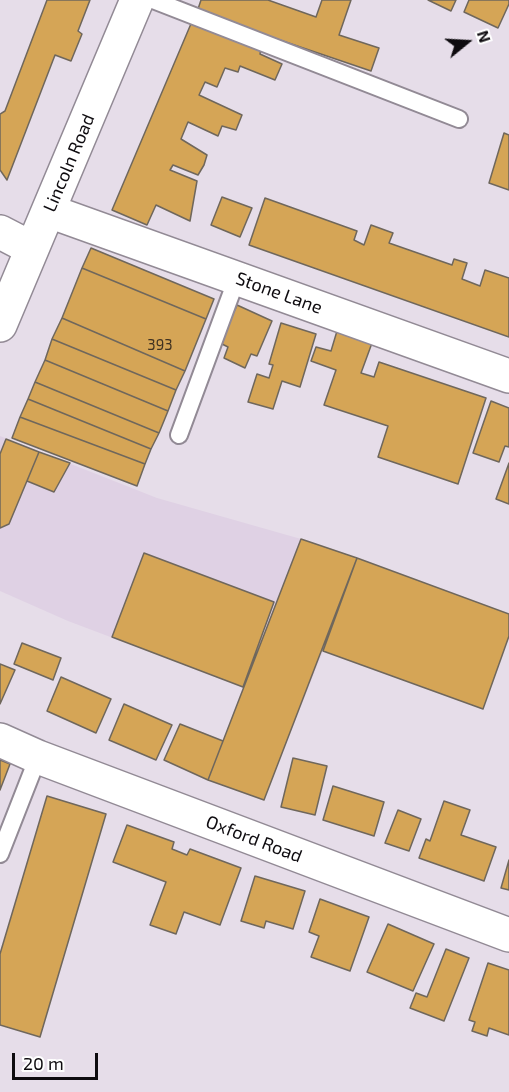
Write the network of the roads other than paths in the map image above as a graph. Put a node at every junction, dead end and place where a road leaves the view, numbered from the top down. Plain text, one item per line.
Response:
1 (137, 0) edge
2 (153, 0) edge
3 (459, 119) dead end
4 (49, 211) junction
5 (0, 232) edge
6 (31, 248) junction
7 (237, 278) junction
8 (0, 325) edge
9 (509, 376) edge
10 (179, 435) dead end
11 (0, 740) edge
12 (38, 758) junction
13 (0, 854) edge
14 (509, 935) edge

1 - 4 street, Lincoln Road
2 - 3 lane
4 - 6 street, Lincoln Road
4 - 7 street, Stone Lane
5 - 6 street
6 - 8 street, Lincoln Road
7 - 9 street, Stone Lane
7 - 10 lane
11 - 12 street, Oxford Road
12 - 13 lane
12 - 14 street, Oxford Road

